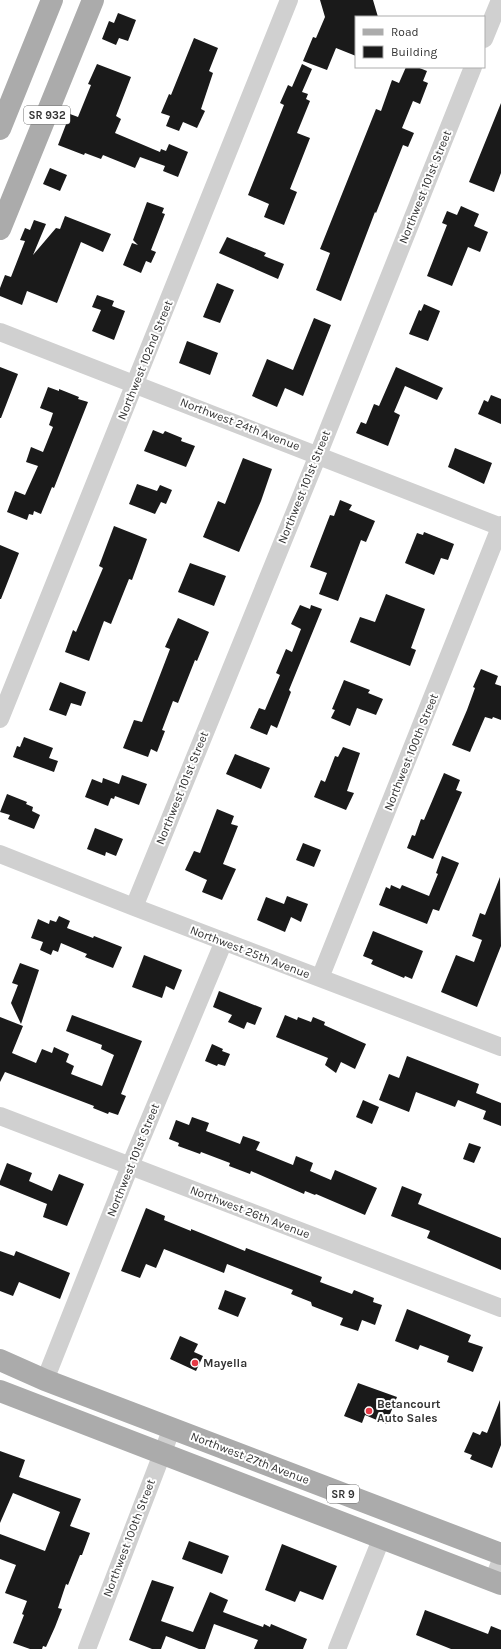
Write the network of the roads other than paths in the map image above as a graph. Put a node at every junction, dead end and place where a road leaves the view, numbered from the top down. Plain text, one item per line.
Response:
1 (52, 0) edge
2 (93, 0) edge
3 (289, 0) edge
4 (497, 2) edge
5 (485, 36) edge
6 (473, 68) edge
7 (0, 129) edge
8 (0, 229) edge
9 (0, 332) edge
10 (135, 383) junction
11 (318, 455) junction
12 (501, 526) edge
13 (0, 719) edge
14 (0, 854) edge
15 (134, 907) junction
16 (224, 942) junction
17 (320, 978) junction
18 (500, 1043) edge
19 (0, 1116) edge
20 (130, 1166) junction
21 (501, 1308) edge
22 (0, 1360) edge
23 (45, 1380) junction
24 (0, 1391) edge
25 (172, 1428) junction
26 (162, 1453) junction
27 (382, 1538) junction
28 (501, 1554) edge
29 (501, 1560) edge
30 (497, 1582) edge
31 (87, 1649) edge
32 (337, 1649) edge

1 - 7 main road, SR 932
2 - 8 main road, SR 932
3 - 10 street, Northwest 102nd Street
4 - 5 street
6 - 11 street, Northwest 101st Street
9 - 10 street, Northwest 24th Avenue
10 - 11 street, Northwest 24th Avenue
10 - 13 street, Northwest 102nd Street
11 - 12 street, Northwest 24th Avenue
11 - 15 street, Northwest 101st Street
12 - 17 street, Northwest 100th Street
14 - 15 street, Northwest 25th Avenue
15 - 16 street, Northwest 25th Avenue
16 - 17 street, Northwest 25th Avenue
16 - 20 street, Northwest 101st Street
17 - 18 street, Northwest 25th Avenue
19 - 20 street, Northwest 26th Avenue
20 - 21 street, Northwest 26th Avenue
20 - 23 street, Northwest 101st Street
22 - 23 main road, Northwest 27th Avenue / SR 9
23 - 25 main road, Northwest 27th Avenue / SR 9
24 - 26 main road, SR 9
25 - 26 street, Northwest 100th Street
25 - 28 main road, Northwest 27th Avenue / SR 9
26 - 27 main road, SR 9
26 - 31 street, Northwest 100th Street
27 - 30 main road, SR 9
27 - 32 street
29 - 30 street

